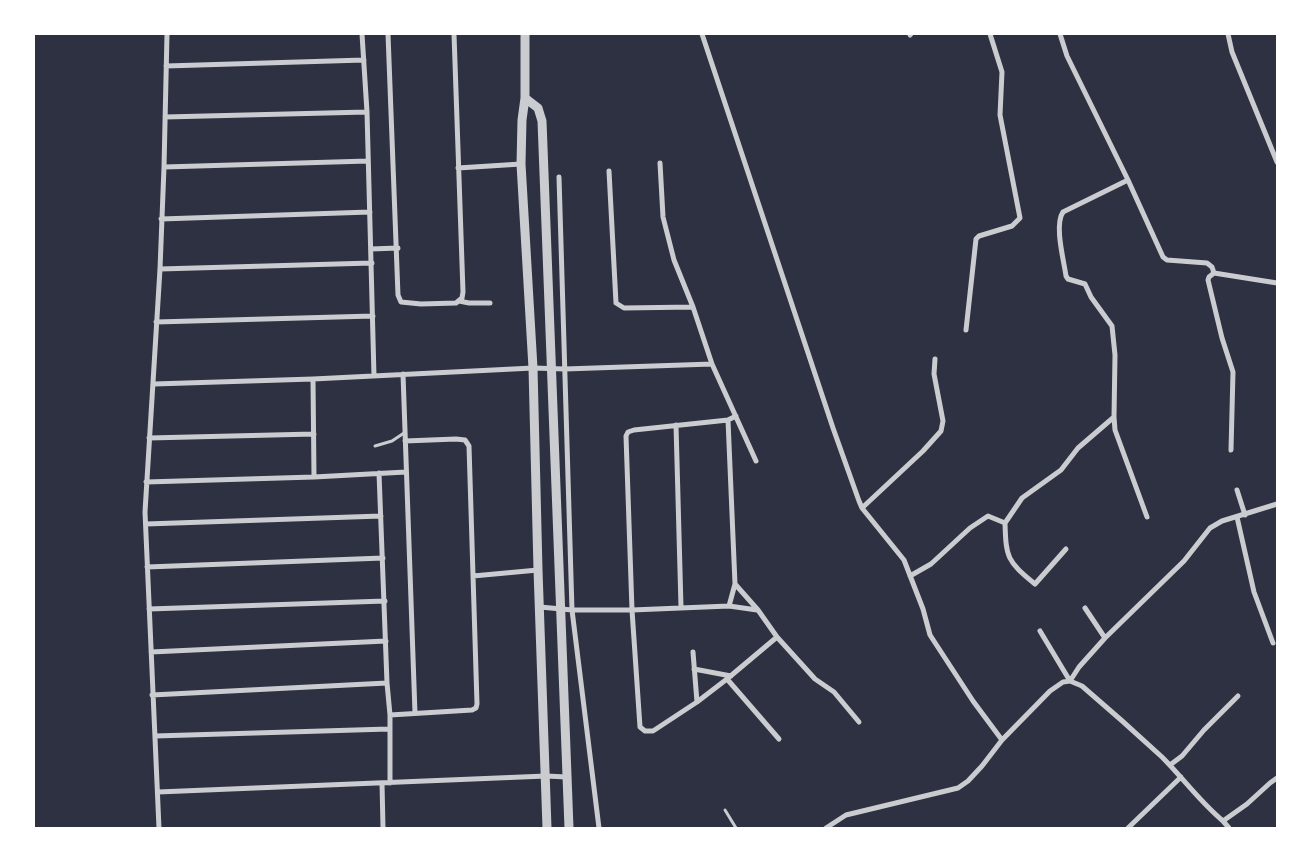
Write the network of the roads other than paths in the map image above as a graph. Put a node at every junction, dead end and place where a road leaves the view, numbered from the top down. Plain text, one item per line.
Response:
1 (167, 34) edge
2 (362, 34) edge
3 (388, 34) edge
4 (454, 34) edge
5 (525, 34) edge
6 (702, 34) edge
7 (990, 34) edge
8 (1060, 34) edge
9 (1228, 34) edge
10 (364, 60) junction
11 (166, 66) junction
12 (525, 98) junction
13 (367, 112) junction
14 (165, 117) junction
15 (368, 161) junction
16 (1277, 162) edge
17 (660, 163) dead end
18 (521, 164) junction
19 (164, 167) junction
20 (458, 168) junction
21 (609, 171) dead end
22 (558, 177) dead end
23 (1128, 180) junction
24 (370, 212) junction
25 (161, 219) junction
26 (398, 248) junction
27 (372, 249) junction
28 (372, 263) junction
29 (160, 269) junction
30 (1214, 273) junction
31 (1277, 283) edge
32 (459, 301) junction
33 (490, 302) dead end
34 (693, 307) junction
35 (373, 316) junction
36 (156, 322) junction
37 (966, 330) dead end
38 (936, 359) dead end
39 (712, 364) junction
40 (533, 368) junction
41 (552, 369) junction
42 (565, 369) junction
43 (403, 374) junction
44 (374, 376) junction
45 (313, 379) junction
46 (154, 384) junction
47 (736, 416) junction
48 (1114, 416) junction
49 (728, 420) junction
50 (676, 425) junction
51 (404, 433) junction
52 (314, 434) junction
53 (149, 438) junction
54 (405, 441) junction
55 (375, 446) dead end
56 (1231, 450) dead end
57 (756, 461) dead end
58 (406, 472) junction
59 (379, 473) junction
60 (314, 477) junction
61 (146, 482) junction
62 (1237, 490) dead end
63 (1277, 504) edge
64 (862, 508) junction
65 (1245, 515) junction
66 (381, 516) junction
67 (1147, 517) dead end
68 (1237, 518) junction
69 (1005, 523) junction
70 (146, 524) junction
71 (1066, 549) dead end
72 (383, 558) junction
73 (147, 567) junction
74 (538, 570) junction
75 (473, 576) junction
76 (910, 576) junction
77 (735, 584) junction
78 (385, 601) junction
79 (729, 606) junction
80 (540, 607) junction
81 (681, 607) junction
82 (1085, 608) dead end
83 (149, 609) junction
84 (560, 609) junction
85 (572, 610) junction
86 (632, 610) junction
87 (758, 610) junction
88 (1040, 630) dead end
89 (777, 637) junction
90 (1105, 638) junction
91 (386, 642) junction
92 (1274, 643) dead end
93 (151, 652) junction
94 (693, 652) dead end
95 (694, 669) junction
96 (729, 678) junction
97 (1070, 680) junction
98 (387, 683) junction
99 (152, 695) junction
100 (1238, 696) dead end
101 (697, 702) junction
102 (415, 713) junction
103 (390, 715) junction
104 (859, 722) dead end
105 (389, 729) junction
106 (155, 736) junction
107 (778, 739) dead end
108 (1002, 740) junction
109 (1170, 765) junction
110 (546, 776) junction
111 (567, 777) junction
112 (1181, 777) junction
113 (1277, 778) edge
114 (382, 783) junction
115 (390, 783) junction
116 (158, 792) junction
117 (725, 810) dead end
118 (1223, 821) junction
119 (159, 828) edge
120 (383, 828) edge
121 (547, 828) edge
122 (569, 828) edge
123 (599, 828) edge
124 (736, 828) edge
125 (826, 828) edge
126 (1128, 828) edge
127 (1229, 828) edge

1 - 11 street
2 - 10 street
3 - 26 street
4 - 20 street
5 - 12 street
6 - 64 street
7 - 37 street
8 - 23 street
9 - 16 street
10 - 11 street
10 - 13 street
11 - 14 street
12 - 18 street
12 - 41 street
13 - 14 street
13 - 15 street
14 - 19 street
15 - 19 street
15 - 24 street
17 - 34 street
18 - 20 street
18 - 40 street
19 - 25 street
20 - 32 street
21 - 34 street
22 - 42 street
23 - 30 street
23 - 48 street
24 - 25 street
24 - 27 street
25 - 29 street
26 - 27 street
26 - 32 street
27 - 28 street
28 - 29 street
28 - 35 street
29 - 36 street
30 - 31 street
30 - 56 street
32 - 33 street
34 - 39 street
35 - 36 street
35 - 44 street
36 - 46 street
38 - 64 street
39 - 42 street
39 - 47 street
40 - 41 street
40 - 43 street
40 - 74 street
41 - 42 street
41 - 84 street
42 - 85 street
43 - 44 street
43 - 51 street
44 - 45 street
45 - 46 street
45 - 52 street
46 - 53 street
47 - 49 street
47 - 57 street
48 - 67 street
48 - 69 street
49 - 50 street
49 - 77 street
50 - 81 street
50 - 86 street
51 - 54 street
51 - 55 lane
52 - 53 street
52 - 60 street
53 - 61 street
54 - 58 street
54 - 75 street
58 - 59 street
58 - 102 street
59 - 60 street
59 - 66 street
60 - 61 street
61 - 70 street
62 - 65 street
63 - 65 street
64 - 76 street
65 - 68 street
66 - 70 street
66 - 72 street
68 - 90 street
68 - 92 street
69 - 71 street
69 - 76 street
70 - 73 street
72 - 73 street
72 - 78 street
73 - 83 street
74 - 75 street
74 - 80 street
75 - 102 street
76 - 108 street
77 - 79 street
77 - 87 street
78 - 83 street
78 - 91 street
79 - 81 street
79 - 87 street
80 - 84 street
80 - 110 street
81 - 86 street
82 - 90 street
83 - 93 street
84 - 85 street
84 - 111 street
85 - 86 street
85 - 123 street
86 - 101 street
87 - 89 street
88 - 97 street
89 - 96 street
89 - 104 street
90 - 97 street
91 - 93 street
91 - 98 street
93 - 99 street
94 - 95 street
95 - 96 street
95 - 101 street
96 - 101 street
96 - 107 street
97 - 108 street
97 - 109 street
98 - 99 street
98 - 103 street
99 - 106 street
100 - 109 street
102 - 103 street
103 - 105 street
105 - 106 street
105 - 115 street
106 - 116 street
108 - 125 street
109 - 112 street
110 - 111 street
110 - 115 street
110 - 121 street
111 - 122 street
112 - 118 street
112 - 126 street
113 - 118 street
114 - 115 street
114 - 116 street
114 - 120 street
116 - 119 street
117 - 124 lane
118 - 127 street

